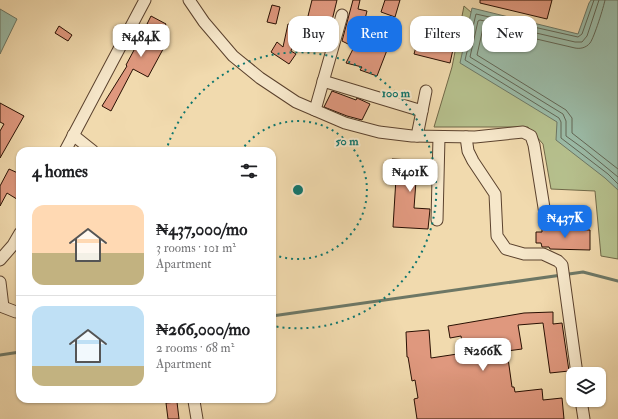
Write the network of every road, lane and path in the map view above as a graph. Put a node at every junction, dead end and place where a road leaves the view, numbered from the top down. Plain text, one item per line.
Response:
1 (189, 0) edge
2 (143, 2) edge
3 (342, 15) dead end
4 (323, 81) junction
5 (426, 91) dead end
6 (315, 110) junction
7 (422, 111) junction
8 (73, 135) junction
9 (417, 136) junction
10 (440, 137) junction
11 (466, 138) junction
12 (67, 147) edge
13 (88, 147) edge
14 (545, 214) dead end
15 (437, 220) dead end
16 (16, 239) edge
17 (0, 260) edge
18 (0, 282) edge
19 (16, 312) dead end
20 (576, 367) edge
21 (194, 403) edge
22 (582, 407) edge
23 (197, 419) edge
24 (584, 419) edge

1 - 6 street
2 - 8 street
3 - 4 street
4 - 6 street
4 - 7 street
5 - 7 street
6 - 9 street
7 - 9 street
8 - 12 street
8 - 13 street
9 - 10 street
10 - 11 street
10 - 15 street
11 - 14 street
11 - 20 street
16 - 17 street
18 - 19 street
21 - 23 street
22 - 24 street

